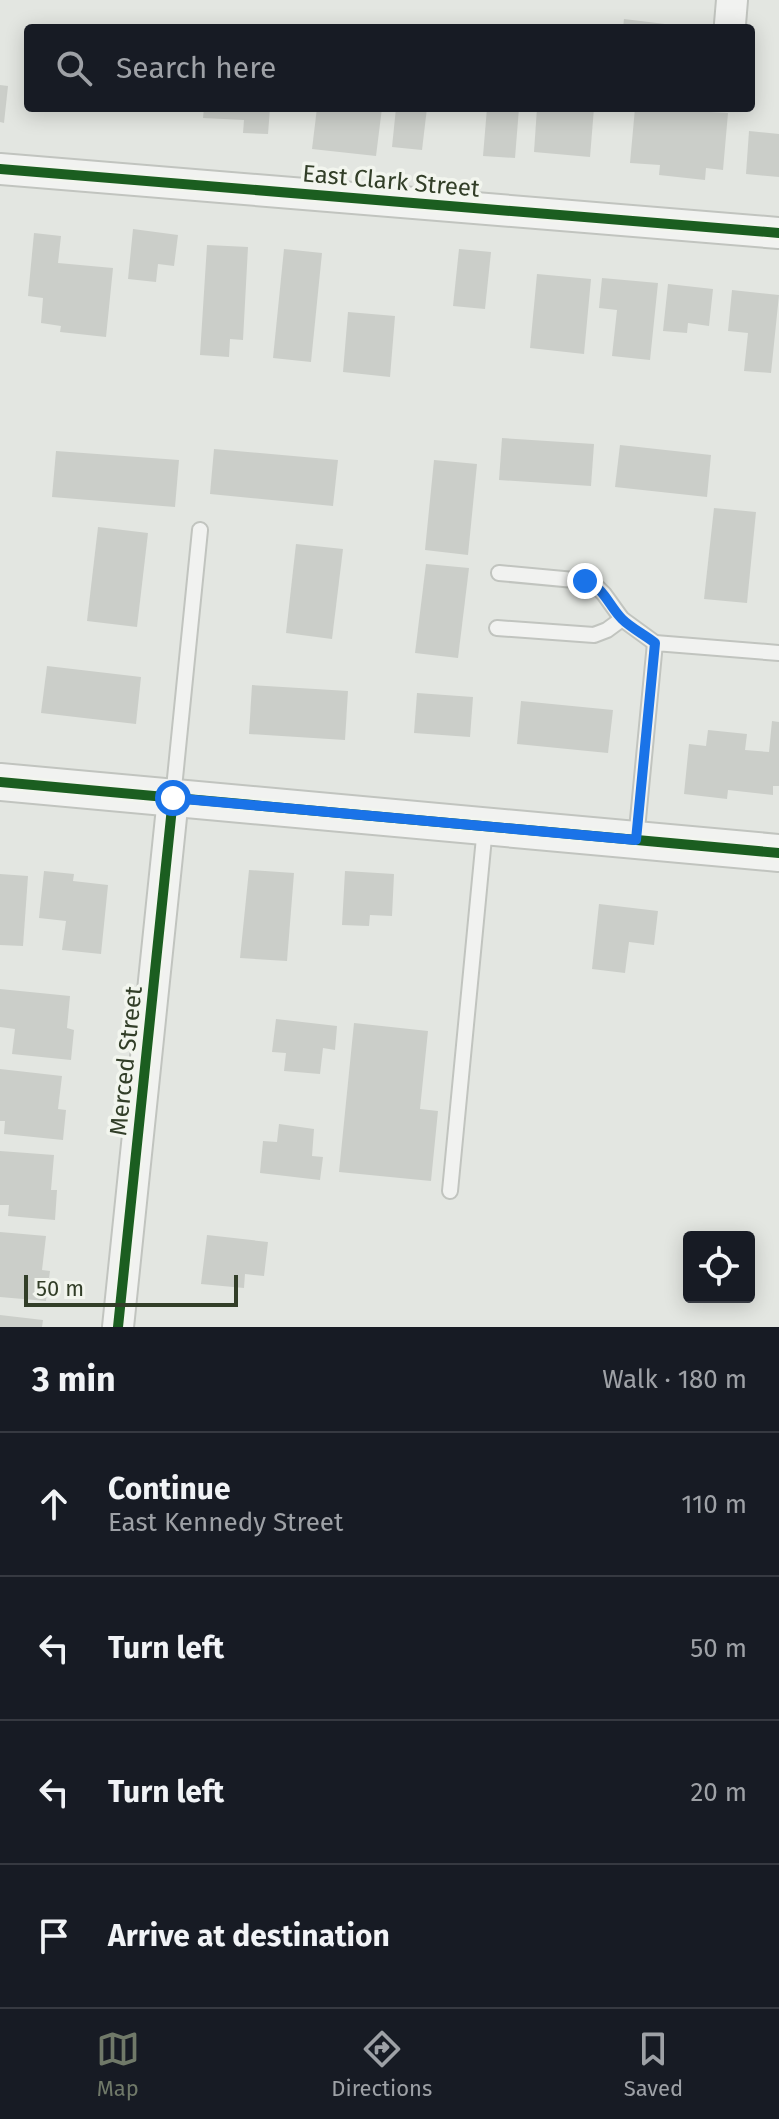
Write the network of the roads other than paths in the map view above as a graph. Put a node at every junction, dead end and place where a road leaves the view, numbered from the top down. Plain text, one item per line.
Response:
1 (0, 169) edge
2 (779, 233) edge
3 (200, 530) dead end
4 (499, 573) dead end
5 (622, 619) junction
6 (497, 628) dead end
7 (655, 643) junction
8 (779, 653) edge
9 (0, 782) edge
10 (173, 798) junction
11 (485, 826) junction
12 (636, 840) junction
13 (779, 853) edge
14 (450, 1191) dead end
15 (118, 1327) edge

1 - 2 street, East Clark Street
3 - 10 lane
4 - 5 lane
5 - 6 lane
5 - 7 lane
7 - 8 lane
7 - 12 lane
9 - 10 street
10 - 11 street
10 - 15 street, Merced Street
11 - 12 street
11 - 14 lane
12 - 13 street

